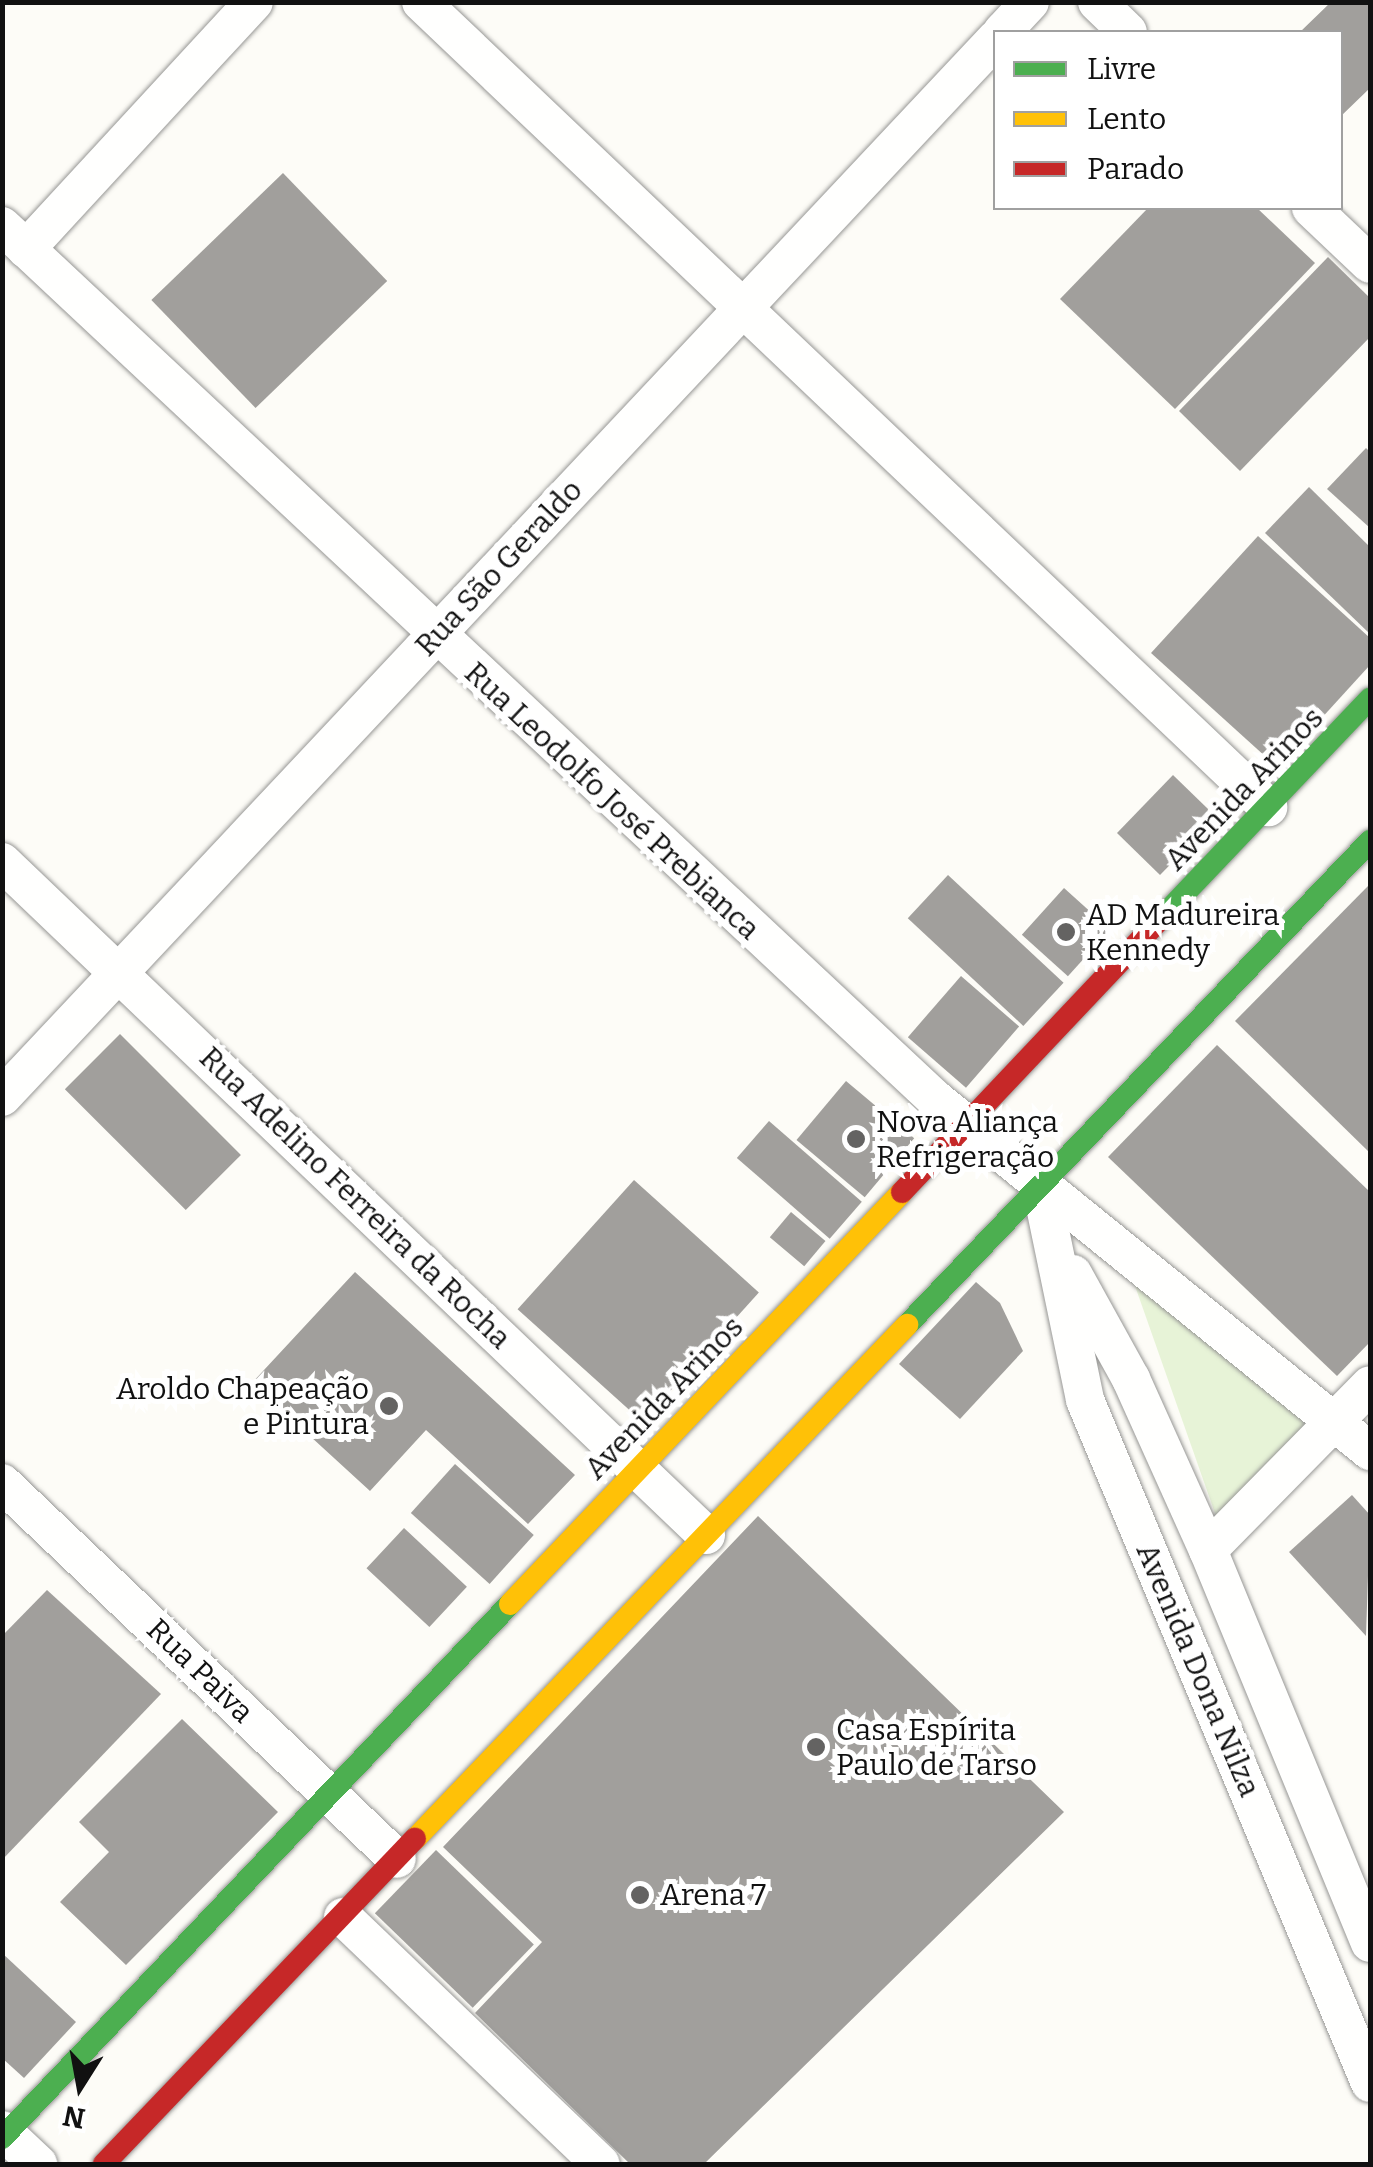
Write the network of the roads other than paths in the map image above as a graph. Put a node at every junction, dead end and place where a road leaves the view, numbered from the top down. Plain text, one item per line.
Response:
1 (254, 2) edge
2 (420, 2) edge
3 (1030, 2) edge
4 (1096, 2) edge
5 (1004, 30) edge
6 (1126, 30) edge
7 (993, 43) edge
8 (1313, 210) edge
9 (14, 237) edge
10 (1370, 264) edge
11 (742, 309) junction
12 (434, 636) junction
13 (1370, 699) edge
14 (1268, 807) junction
15 (1370, 841) edge
16 (2, 862) edge
17 (120, 972) junction
18 (2, 1096) edge
19 (966, 1123) junction
20 (1040, 1187) junction
21 (1058, 1247) junction
22 (1132, 1379) junction
23 (1370, 1385) edge
24 (1085, 1400) junction
25 (1338, 1419) junction
26 (1370, 1450) edge
27 (638, 1469) junction
28 (2, 1484) edge
29 (706, 1535) junction
30 (1208, 1550) junction
31 (329, 1794) junction
32 (397, 1858) junction
33 (344, 1917) junction
34 (1370, 1943) edge
35 (1370, 2083) edge
36 (4, 2134) edge
37 (38, 2164) edge
38 (104, 2164) edge
39 (601, 2164) edge

1 - 9 street
2 - 11 street
3 - 5 street
4 - 6 street
7 - 11 street, Rua São Geraldo
8 - 10 street
9 - 12 street, Rua Leodolfo José Prebianca
11 - 12 street, Rua São Geraldo
11 - 14 street
12 - 17 street, Rua São Geraldo
12 - 19 street, Rua Leodolfo José Prebianca
13 - 14 main road, Avenida Arinos
14 - 19 main road, Avenida Arinos
15 - 20 main road
16 - 17 street, Rua Adelino Ferreira da Rocha
17 - 18 street, Rua São Geraldo
17 - 27 street, Rua Adelino Ferreira da Rocha
19 - 20 street, Rua Leodolfo José Prebianca
19 - 27 main road, Avenida Arinos
20 - 21 street, Avenida Dona Nilza
20 - 25 street, Rua Leodolfo José Prebianca
20 - 29 main road
21 - 22 street, Avenida Dona Nilza
21 - 24 street, Avenida Dona Nilza
22 - 24 street
22 - 30 street, Avenida Dona Nilza
23 - 25 street
24 - 35 street, Avenida Dona Nilza
25 - 26 street, Rua Leodolfo José Prebianca
25 - 30 street
27 - 29 street, Rua Adelino Ferreira da Rocha
27 - 31 main road, Avenida Arinos
28 - 31 street, Rua Paiva
29 - 32 main road
30 - 34 street, Avenida Dona Nilza
31 - 32 street, Rua Paiva
31 - 36 main road, Avenida Arinos
32 - 33 main road
33 - 38 main road
33 - 39 street
36 - 37 street

